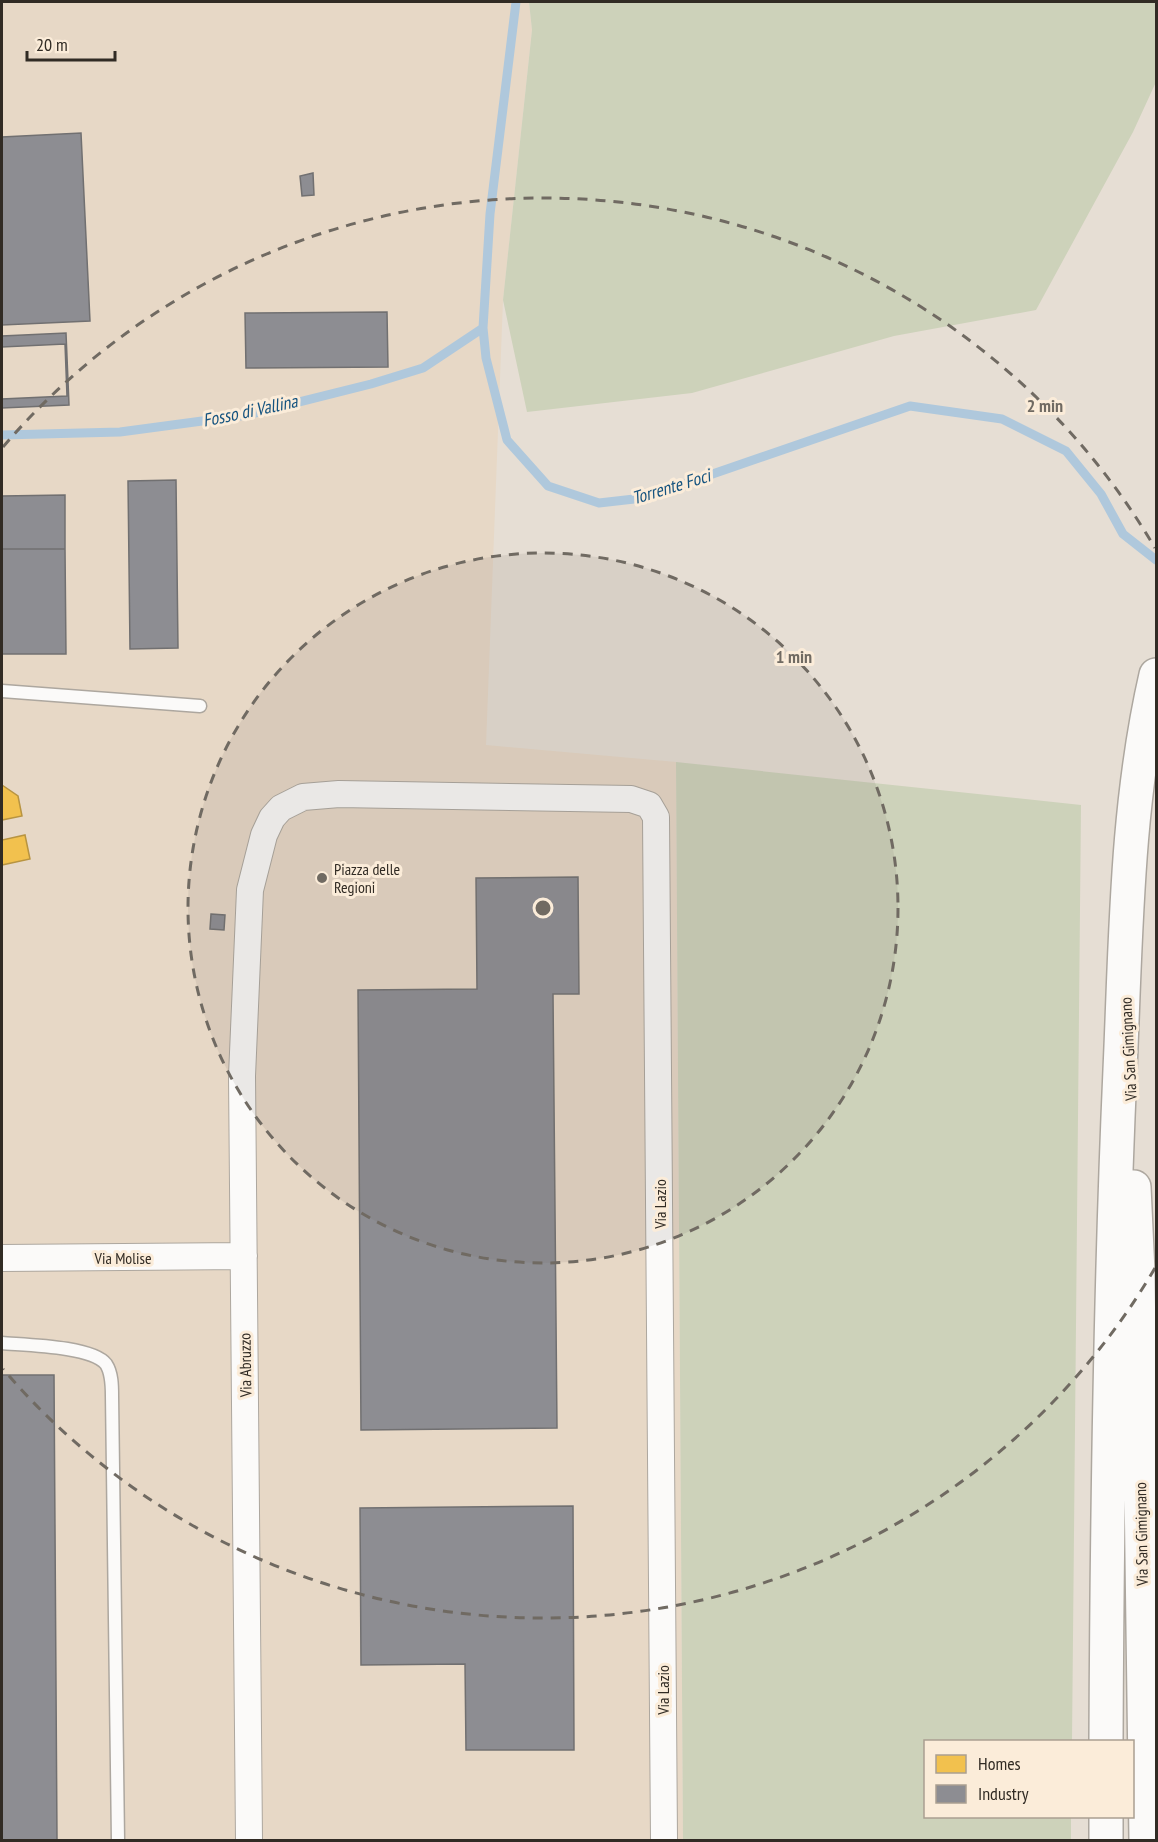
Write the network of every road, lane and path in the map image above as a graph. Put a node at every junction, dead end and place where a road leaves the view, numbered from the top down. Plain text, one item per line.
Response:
1 (1156, 675) edge
2 (2, 691) edge
3 (200, 706) dead end
4 (250, 891) joint
5 (1124, 981) junction
6 (244, 1256) junction
7 (2, 1258) edge
8 (2, 1343) edge
9 (1106, 1740) edge
10 (1106, 1818) edge
11 (118, 1840) edge
12 (249, 1840) edge
13 (664, 1840) edge
14 (1106, 1840) edge
15 (1146, 1840) edge

1 - 5 main road
2 - 3 lane
4 - 6 street, Via Abruzzo
4 - 13 street, Via Lazio
5 - 9 main road, Via San Gimignano
5 - 15 main road, Via San Gimignano
6 - 7 street, Via Molise
6 - 12 street, Via Abruzzo
8 - 11 lane
10 - 14 main road

